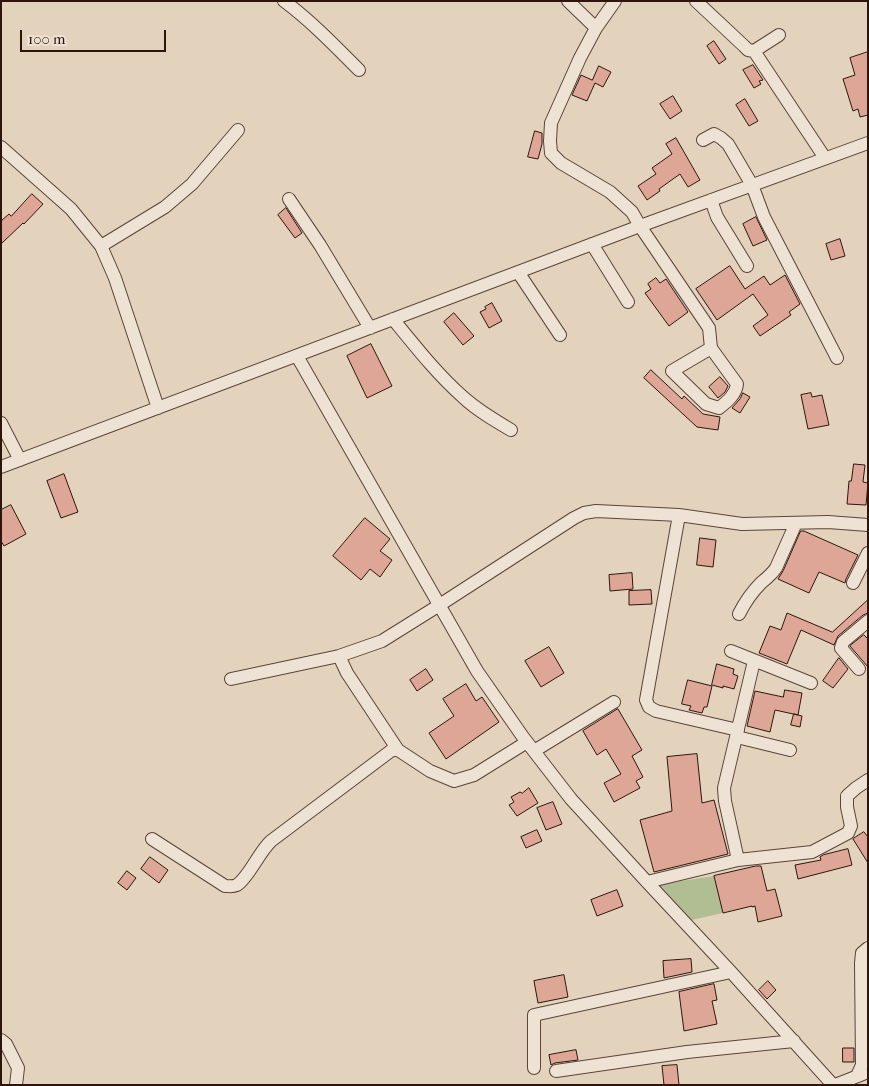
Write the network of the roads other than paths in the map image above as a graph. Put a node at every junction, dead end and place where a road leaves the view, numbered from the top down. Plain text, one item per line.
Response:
1 (284, 1) edge
2 (568, 1) edge
3 (615, 1) edge
4 (696, 1) edge
5 (596, 28) junction
6 (779, 35) dead end
7 (754, 51) junction
8 (359, 70) dead end
9 (238, 130) dead end
10 (702, 140) dead end
11 (868, 143) edge
12 (1, 147) edge
13 (825, 158) junction
14 (752, 185) junction
15 (289, 199) dead end
16 (711, 200) junction
17 (640, 226) junction
18 (592, 244) junction
19 (101, 246) junction
20 (747, 266) dead end
21 (518, 272) junction
22 (628, 302) dead end
23 (393, 319) junction
24 (370, 328) junction
25 (560, 335) dead end
26 (711, 348) junction
27 (297, 356) junction
28 (837, 358) dead end
29 (158, 408) junction
30 (1, 423) edge
31 (511, 430) dead end
32 (20, 460) junction
33 (1, 467) edge
34 (679, 515) junction
35 (796, 523) junction
36 (868, 525) edge
37 (868, 553) edge
38 (853, 583) dead end
39 (438, 606) junction
40 (739, 614) dead end
41 (868, 622) edge
42 (731, 651) dead end
43 (339, 656) junction
44 (754, 661) junction
45 (859, 669) dead end
46 (231, 679) dead end
47 (811, 683) dead end
48 (614, 702) dead end
49 (737, 734) junction
50 (530, 747) junction
51 (398, 750) junction
52 (790, 750) dead end
53 (868, 780) edge
54 (152, 839) dead end
55 (738, 860) junction
56 (646, 882) junction
57 (868, 948) edge
58 (731, 972) junction
59 (1, 1040) edge
60 (794, 1041) junction
61 (534, 1068) dead end
62 (556, 1071) dead end
63 (862, 1074) edge
64 (16, 1085) edge
65 (834, 1085) edge

1 - 8 street
2 - 5 street
3 - 5 street
4 - 7 street
5 - 17 street
6 - 7 street
7 - 13 street
9 - 19 street
10 - 14 street
11 - 13 street
12 - 19 street
13 - 14 street
14 - 16 street
14 - 28 street
15 - 24 street
16 - 17 street
16 - 20 street
17 - 18 street
17 - 26 street
18 - 21 street
18 - 22 street
19 - 29 street
21 - 23 street
21 - 25 street
23 - 24 street
23 - 31 street
24 - 27 street
26 - 26 street
27 - 29 street
27 - 39 street
29 - 32 street
30 - 32 street
32 - 33 street
34 - 35 street
34 - 39 street
34 - 49 street
35 - 36 street
35 - 40 street
37 - 38 street
39 - 43 street
39 - 50 street
41 - 45 street
42 - 44 street
43 - 46 street
43 - 51 street
44 - 47 street
44 - 49 street
48 - 50 street
49 - 52 street
49 - 55 street
50 - 51 street
50 - 56 street
51 - 54 street
53 - 55 street
55 - 56 street
56 - 58 street
57 - 63 street
58 - 60 street
58 - 61 street
59 - 64 street
60 - 62 street
60 - 65 street
63 - 65 street

